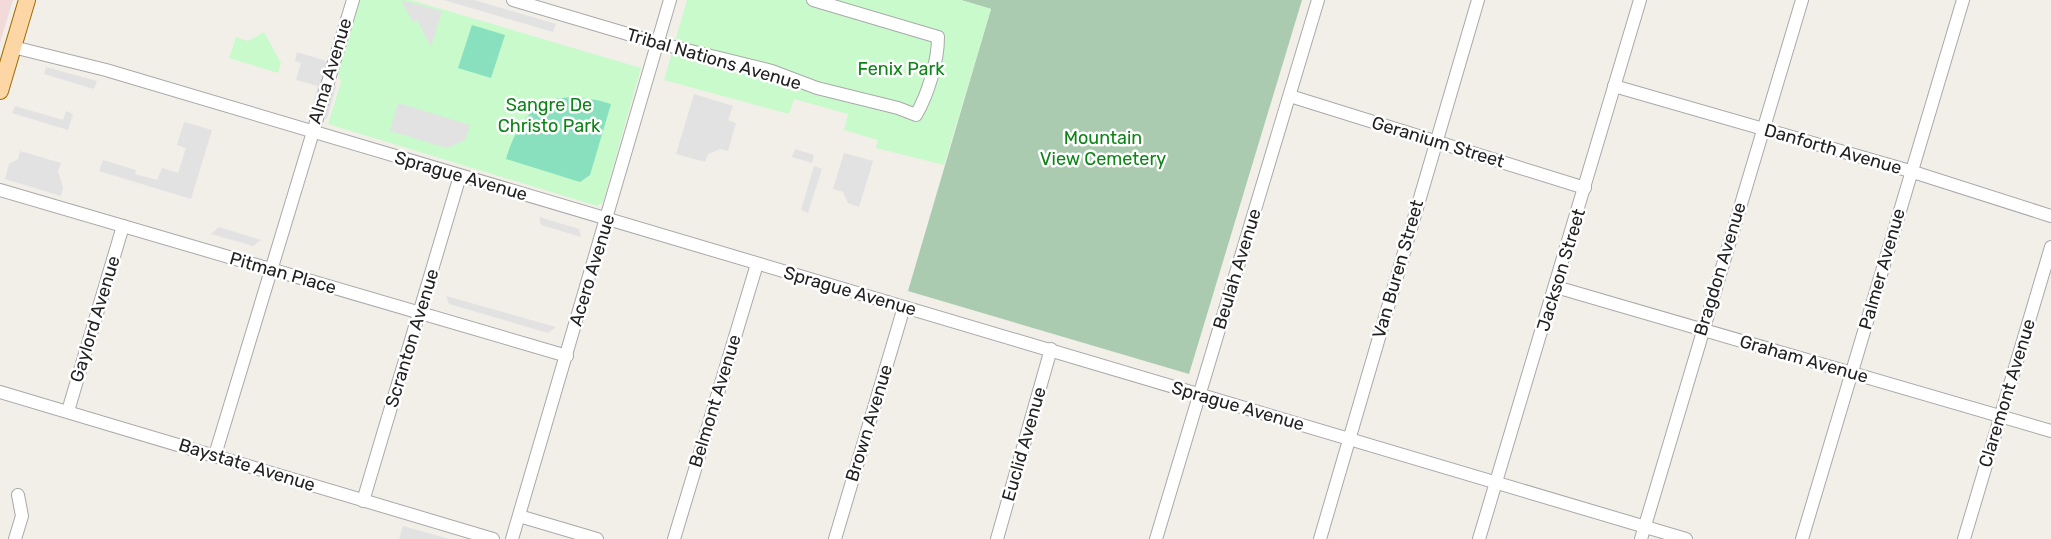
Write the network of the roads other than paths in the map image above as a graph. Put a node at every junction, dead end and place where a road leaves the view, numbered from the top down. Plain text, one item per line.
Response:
1 (27, 0) edge
2 (513, 0) edge
3 (670, 0) edge
4 (813, 0) edge
5 (1318, 0) edge
6 (1478, 0) edge
7 (1640, 0) edge
8 (1802, 0) edge
9 (1963, 0) edge
10 (350, 3) edge
11 (658, 43) junction
12 (13, 47) junction
13 (1614, 86) junction
14 (0, 91) edge
15 (1290, 96) junction
16 (1762, 128) junction
17 (311, 132) junction
18 (1435, 141) junction
19 (1910, 171) junction
20 (460, 176) junction
21 (1585, 188) junction
22 (0, 190) edge
23 (2051, 216) edge
24 (607, 219) junction
25 (123, 226) junction
26 (2051, 247) edge
27 (757, 264) junction
28 (270, 269) junction
29 (1556, 287) junction
30 (904, 307) junction
31 (420, 313) junction
32 (1702, 329) junction
33 (1051, 349) junction
34 (567, 356) junction
35 (1851, 372) junction
36 (0, 392) edge
37 (1198, 394) junction
38 (68, 411) junction
39 (1999, 415) junction
40 (2051, 431) edge
41 (1350, 439) junction
42 (215, 455) junction
43 (1496, 482) junction
44 (18, 495) dead end
45 (363, 501) junction
46 (519, 516) junction
47 (1642, 533) edge
48 (15, 539) edge
49 (493, 539) edge
50 (512, 539) edge
51 (597, 539) edge
52 (674, 539) edge
53 (835, 539) edge
54 (997, 539) edge
55 (1156, 539) edge
56 (1320, 539) edge
57 (1479, 539) edge
58 (1686, 539) edge
59 (1802, 539) edge
60 (1964, 539) edge

1 - 12 main road
2 - 11 street, Tribal Nations Avenue
3 - 11 street, Acero Avenue
4 - 11 street, Tribal Nations Avenue
5 - 15 street, Beulah Avenue
6 - 18 street, Van Buren Street
7 - 13 street, Jackson Street
8 - 16 street, Bragdon Avenue
9 - 19 street, Palmer Avenue
10 - 17 street, Alma Avenue
11 - 24 street, Acero Avenue
12 - 14 main road
12 - 17 street, Sprague Avenue
13 - 16 street, Danforth Avenue
13 - 21 street, Jackson Street
15 - 18 street, Geranium Street
15 - 37 street, Beulah Avenue
16 - 19 street, Danforth Avenue
16 - 32 street, Bragdon Avenue
17 - 20 street, Sprague Avenue
17 - 28 street, Alma Avenue
18 - 21 street, Geranium Street
18 - 41 street, Van Buren Street
19 - 23 street, Danforth Avenue
19 - 35 street, Palmer Avenue
20 - 24 street, Sprague Avenue
20 - 31 street, Scranton Avenue
21 - 29 street, Jackson Street
22 - 25 street, Pitman Place
24 - 27 street, Sprague Avenue
24 - 34 street, Acero Avenue
25 - 28 street, Pitman Place
25 - 38 street, Gaylord Avenue
26 - 39 street, Claremont Avenue
27 - 30 street, Sprague Avenue
27 - 52 street, Belmont Avenue
28 - 31 street, Pitman Place
28 - 42 street, Alma Avenue
29 - 32 street, Graham Avenue
29 - 43 street, Jackson Street
30 - 33 street, Sprague Avenue
30 - 53 street, Brown Avenue
31 - 34 street, Pitman Place
31 - 45 street, Scranton Avenue
32 - 35 street, Graham Avenue
32 - 47 street, Bragdon Avenue
33 - 37 street, Sprague Avenue
33 - 54 street, Euclid Avenue
34 - 46 street, Acero Avenue
35 - 39 street, Graham Avenue
35 - 59 street, Palmer Avenue
36 - 38 street, Baystate Avenue
37 - 41 street, Sprague Avenue
37 - 55 street, Beulah Avenue
38 - 42 street, Baystate Avenue
39 - 40 street, Graham Avenue
39 - 60 street, Claremont Avenue
41 - 43 street, Sprague Avenue
41 - 56 street, Van Buren Street
42 - 45 street, Baystate Avenue
43 - 47 street, Sprague Avenue
43 - 57 street, Jackson Street
44 - 48 street
45 - 49 street, Baystate Avenue
46 - 50 street, Acero Avenue
46 - 51 street
47 - 58 street, Sprague Avenue

